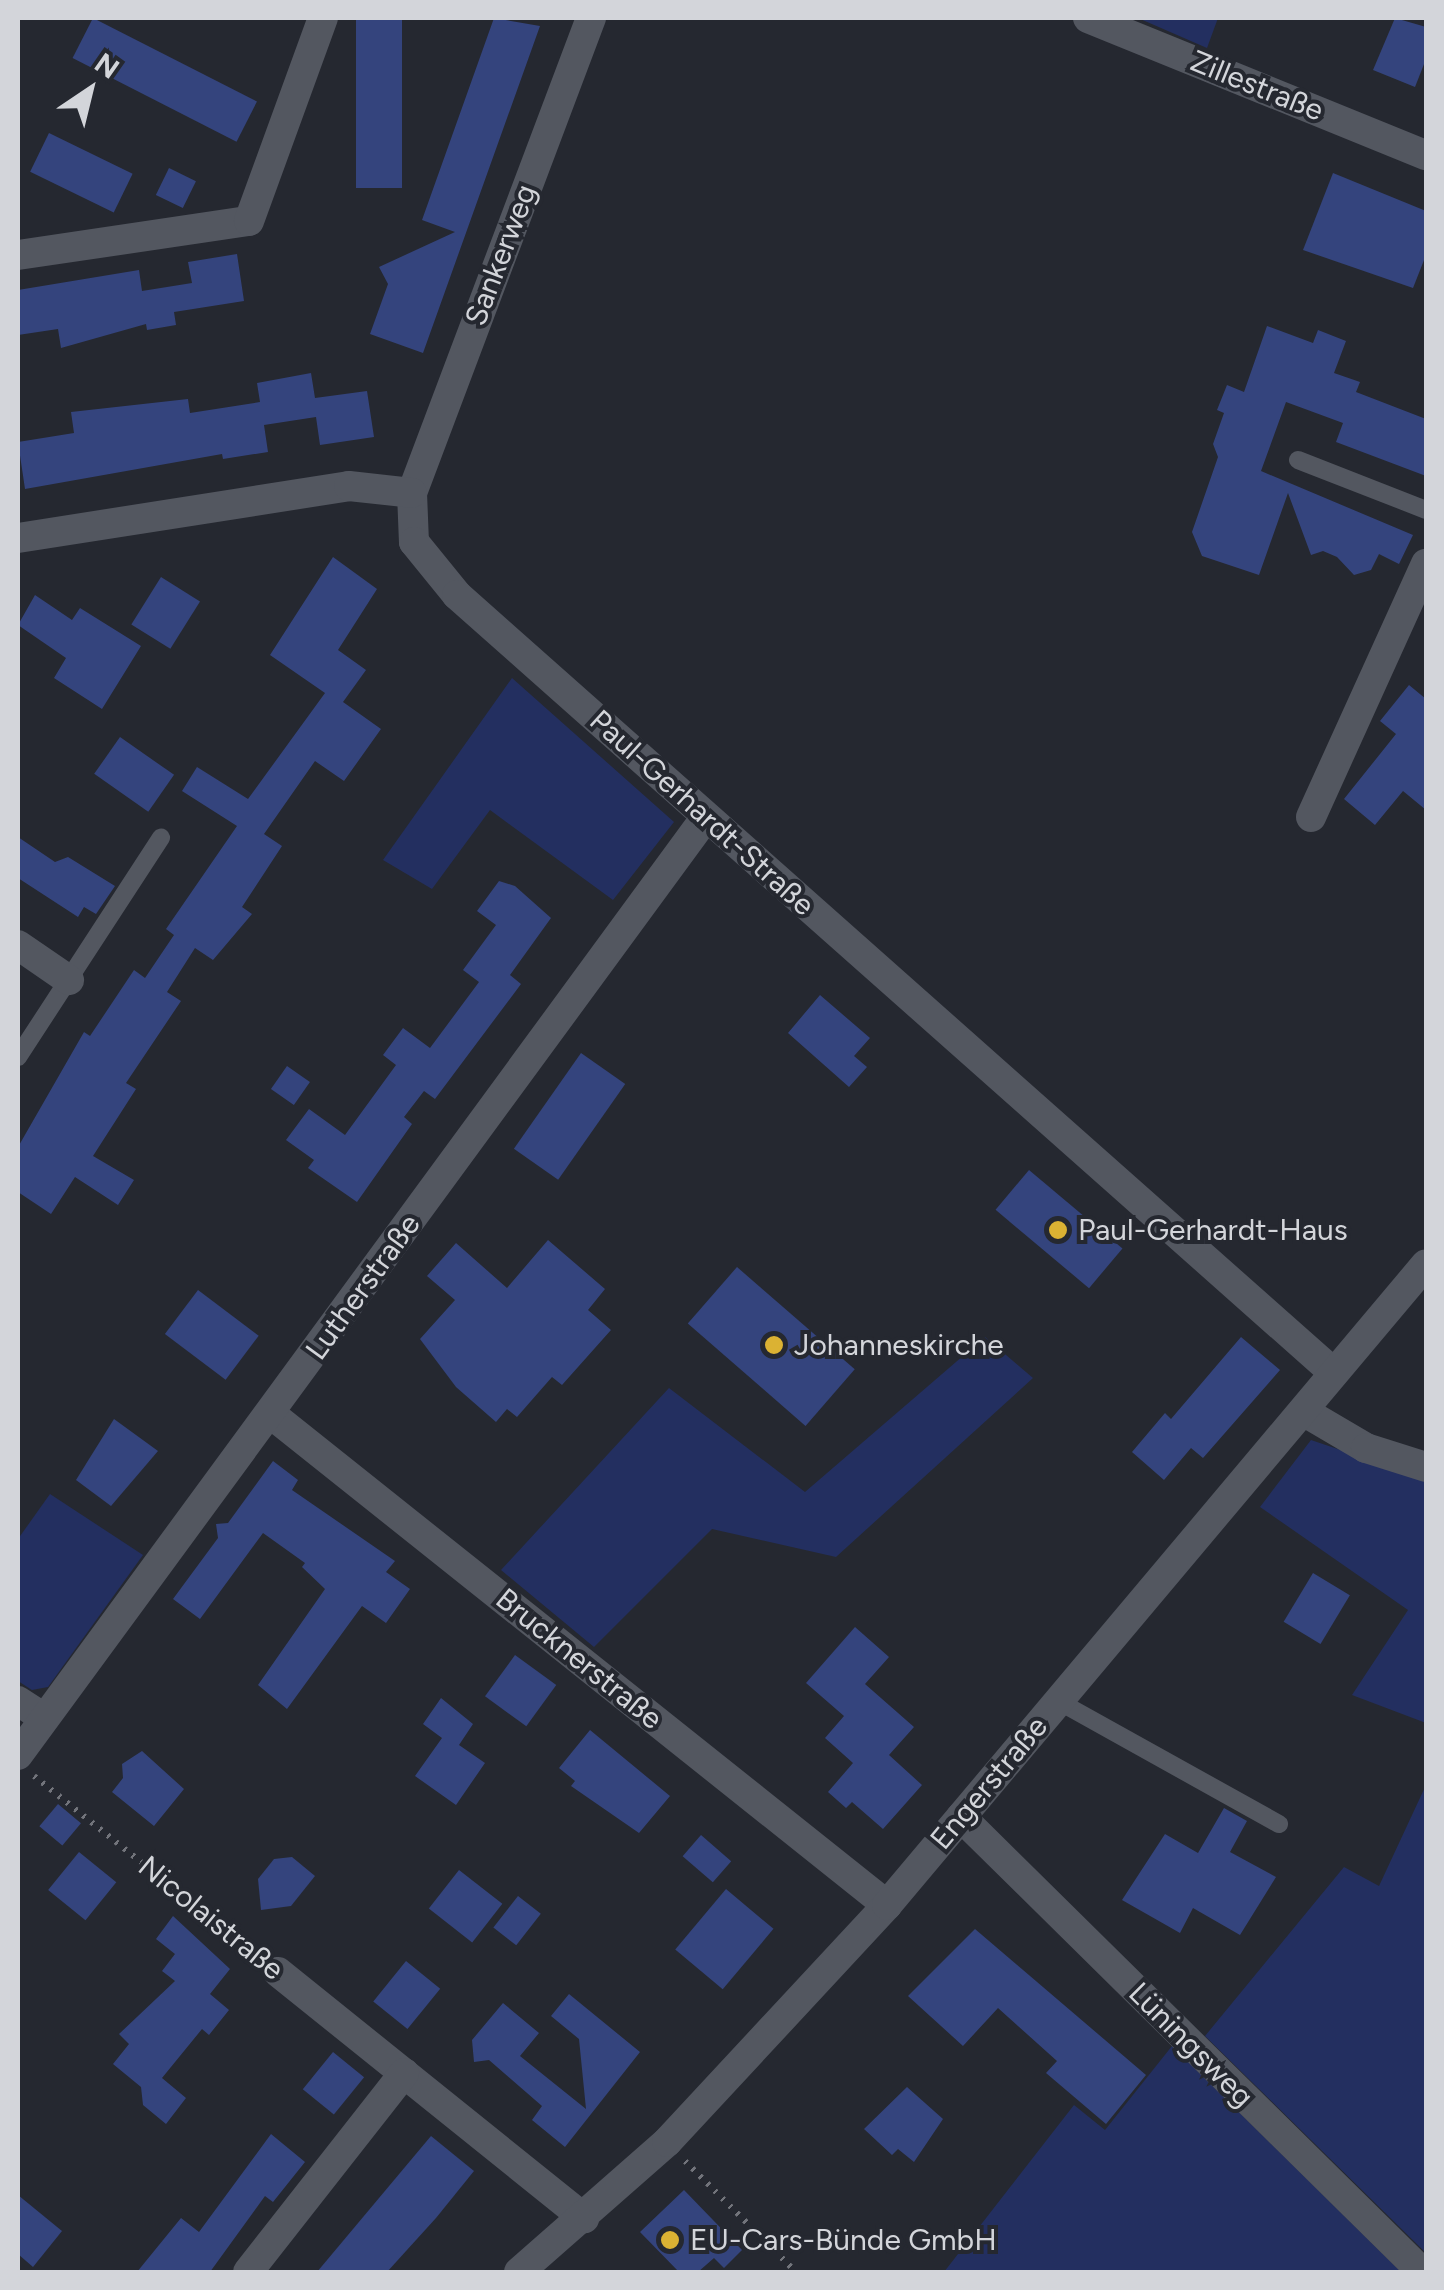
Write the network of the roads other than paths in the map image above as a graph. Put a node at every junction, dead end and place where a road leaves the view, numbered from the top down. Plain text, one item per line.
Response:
1 (323, 18) edge
2 (591, 18) edge
3 (1088, 18) edge
4 (1426, 155) edge
5 (18, 255) edge
6 (1298, 460) dead end
7 (412, 493) junction
8 (1426, 510) edge
9 (18, 538) edge
10 (1426, 564) edge
11 (706, 817) junction
12 (1311, 817) dead end
13 (161, 838) dead end
14 (18, 945) edge
15 (69, 980) junction
16 (18, 1057) edge
17 (1426, 1264) edge
18 (1334, 1373) junction
19 (1303, 1410) junction
20 (271, 1414) junction
21 (1426, 1467) edge
22 (18, 1700) edge
23 (1058, 1701) junction
24 (44, 1718) junction
25 (18, 1755) edge
26 (961, 1817) junction
27 (1279, 1824) dead end
28 (887, 1905) junction
29 (278, 1972) road end
30 (404, 2073) junction
31 (584, 2218) junction
32 (248, 2272) edge
33 (519, 2272) edge
34 (1422, 2272) edge

1 - 5 street
2 - 7 street, Sankerweg
3 - 4 street, Zillestraße
6 - 8 lane
7 - 9 street
7 - 11 street, Paul-Gerhardt-Straße
10 - 12 street
11 - 18 street, Paul-Gerhardt-Straße
11 - 20 street, Lutherstraße
13 - 15 lane
14 - 15 street
15 - 16 lane
17 - 18 street, Engerstraße
18 - 19 street, Engerstraße
19 - 21 street
19 - 23 street, Engerstraße
20 - 24 street, Lutherstraße
20 - 28 street, Brucknerstraße
22 - 24 street
23 - 26 street, Engerstraße
23 - 27 lane
24 - 25 street, Lutherstraße
26 - 28 street, Engerstraße
26 - 34 street, Lüningsweg
28 - 31 street, Engerstraße
29 - 30 street, Nicolaistraße
30 - 31 street, Nicolaistraße
30 - 32 street
31 - 33 street, Engerstraße

